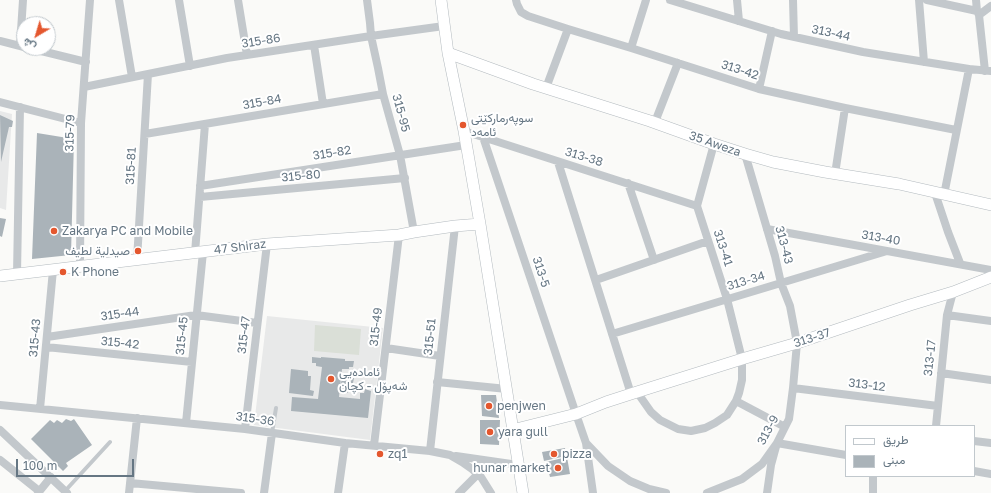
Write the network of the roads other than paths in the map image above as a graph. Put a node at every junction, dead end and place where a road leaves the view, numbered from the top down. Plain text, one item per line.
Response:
1 (23, 0) edge
2 (90, 0) edge
3 (119, 0) edge
4 (178, 0) edge
5 (238, 0) edge
6 (367, 0) edge
7 (442, 0) edge
8 (516, 0) edge
9 (646, 0) edge
10 (672, 0) edge
11 (737, 0) edge
12 (793, 0) edge
13 (919, 0) edge
14 (927, 0) edge
15 (976, 0) edge
16 (991, 6) edge
17 (978, 13) junction
18 (23, 16) edge
19 (739, 21) junction
20 (444, 26) junction
21 (568, 29) junction
22 (772, 31) junction
23 (370, 36) junction
24 (794, 37) junction
25 (0, 41) edge
26 (16, 45) edge
27 (314, 45) junction
28 (631, 48) junction
29 (448, 53) junction
30 (56, 55) edge
31 (247, 55) junction
32 (86, 62) junction
33 (924, 62) junction
34 (678, 63) junction
35 (190, 66) junction
36 (969, 69) junction
37 (988, 71) edge
38 (148, 74) junction
39 (132, 77) junction
40 (84, 87) junction
41 (546, 88) junction
42 (759, 89) junction
43 (383, 94) junction
44 (0, 102) edge
45 (323, 104) junction
46 (20, 107) junction
47 (845, 108) junction
48 (655, 122) junction
49 (81, 123) junction
50 (205, 124) junction
51 (956, 130) junction
52 (464, 131) junction
53 (145, 134) junction
54 (484, 137) junction
55 (466, 144) junction
56 (714, 144) junction
57 (746, 154) junction
58 (400, 155) junction
59 (558, 162) junction
60 (835, 174) junction
61 (405, 178) junction
62 (628, 183) junction
63 (200, 186) junction
64 (940, 194) junction
65 (200, 197) junction
66 (991, 205) edge
67 (697, 206) junction
68 (480, 224) junction
69 (455, 226) junction
70 (767, 229) junction
71 (414, 232) junction
72 (400, 234) junction
73 (708, 241) junction
74 (267, 244) junction
75 (887, 251) junction
76 (199, 252) junction
77 (137, 260) junction
78 (654, 260) junction
79 (960, 263) junction
80 (80, 266) junction
81 (53, 270) junction
82 (991, 270) edge
83 (17, 274) junction
84 (0, 276) edge
85 (991, 277) edge
86 (596, 280) junction
87 (781, 283) junction
88 (953, 292) junction
89 (727, 299) junction
90 (947, 315) junction
91 (196, 316) junction
92 (991, 321) edge
93 (258, 323) junction
94 (612, 334) junction
95 (47, 337) junction
96 (797, 343) junction
97 (46, 347) junction
98 (386, 348) junction
99 (440, 356) junction
100 (742, 359) junction
101 (192, 362) junction
102 (941, 373) junction
103 (991, 380) edge
104 (437, 382) junction
105 (793, 388) junction
106 (506, 389) junction
107 (634, 393) junction
108 (736, 401) junction
109 (0, 405) edge
110 (938, 406) junction
111 (276, 408) dead end
112 (40, 409) junction
113 (576, 414) junction
114 (136, 418) junction
115 (186, 423) junction
116 (936, 425) edge
117 (785, 427) junction
118 (245, 429) junction
119 (0, 430) edge
120 (512, 430) junction
121 (272, 433) junction
122 (975, 441) edge
123 (110, 442) dead end
124 (345, 443) junction
125 (586, 443) junction
126 (777, 443) junction
127 (991, 443) edge
128 (374, 446) junction
129 (430, 451) junction
130 (450, 455) junction
131 (845, 455) edge
132 (0, 460) edge
133 (518, 465) junction
134 (975, 471) edge
135 (478, 474) junction
136 (991, 474) edge
137 (51, 477) junction
138 (873, 477) edge
139 (130, 483) junction
140 (39, 492) edge
141 (66, 492) edge
142 (129, 493) edge
143 (240, 493) edge
144 (264, 493) edge
145 (338, 493) edge
146 (460, 493) edge
147 (491, 493) edge
148 (523, 493) edge
149 (593, 493) edge
150 (666, 493) edge
151 (707, 493) edge
152 (767, 493) edge
153 (873, 493) edge

1 - 18 street
2 - 32 street, 315-79
3 - 39 street
4 - 35 street
5 - 31 street
6 - 23 street, 315-95
7 - 20 street
8 - 21 street, 313-42
9 - 28 street
10 - 19 street, 313-44
11 - 19 street
12 - 24 street
13 - 33 street
14 - 17 street
15 - 17 street
16 - 17 street
17 - 37 street
19 - 22 street, 313-44
20 - 23 street, 315-86
20 - 29 street
21 - 28 street, 313-42
21 - 41 street
22 - 24 street, 313-44
22 - 42 street
23 - 27 street, 315-86
23 - 43 street, 315-95
24 - 33 street, 313-44
25 - 26 street
27 - 31 street, 315-86
27 - 45 street
28 - 34 street, 313-42
29 - 41 street, 35 Aweza
29 - 52 street
30 - 32 street
31 - 35 street, 315-86
32 - 40 street, 315-79
33 - 36 street, 313-44
34 - 42 street, 313-42
34 - 48 street
35 - 38 street, 315-86
36 - 37 street, 313-44
36 - 51 street
38 - 39 street, 315-86
38 - 53 street, 315-81
39 - 40 street, 315-86
40 - 49 street, 315-79
41 - 48 street, 35 Aweza
42 - 47 street, 313-42
43 - 45 street, 315-84
43 - 58 street, 315-95
44 - 46 street
45 - 50 street, 315-84
46 - 49 street
46 - 83 street
47 - 51 street, 313-42
47 - 60 street
48 - 56 street, 35 Aweza
49 - 80 street, 315-79
50 - 53 street, 315-84
50 - 63 street, 315-45
51 - 64 street
52 - 54 street, 313-38
52 - 55 street
53 - 77 street, 315-81
54 - 59 street, 313-38
54 - 113 street, 313-5
55 - 58 street, 315-82
55 - 68 street
56 - 57 street, 35 Aweza
56 - 67 street
57 - 60 street, 35 Aweza
57 - 70 street, 313-43
58 - 61 street, 315-95
58 - 63 street, 315-82
59 - 62 street, 313-38
59 - 86 street
60 - 64 street, 35 Aweza
61 - 65 street, 315-80
61 - 71 street, 315-95
62 - 67 street, 313-38
62 - 78 street
63 - 65 street, 315-45
64 - 66 street, 35 Aweza
64 - 79 street
65 - 76 street, 315-45
67 - 73 street, 313-41
68 - 69 street, 47 Shiraz
68 - 106 street
69 - 71 street, 47 Shiraz
69 - 99 street, 315-51
70 - 75 street, 313-40
70 - 87 street, 313-43
71 - 72 street, 47 Shiraz
72 - 74 street, 47 Shiraz
72 - 98 street, 315-49
73 - 78 street
73 - 89 street, 313-41
74 - 76 street, 47 Shiraz
74 - 93 street, 315-47
75 - 79 street, 313-40
75 - 87 street, 313-34
76 - 77 street, 47 Shiraz
76 - 91 street, 315-45
77 - 80 street, 47 Shiraz
78 - 86 street
79 - 82 street, 313-40
80 - 81 street, 47 Shiraz
81 - 83 street, 47 Shiraz
81 - 95 street, 315-43
83 - 84 street, 47 Shiraz
85 - 88 street, 313-37
86 - 94 street
87 - 89 street, 313-34
87 - 96 street, 313-43
88 - 90 street, 313-17
88 - 96 street, 313-37
89 - 94 street, 313-34
89 - 100 street, 313-41
90 - 92 street
90 - 102 street, 313-17
91 - 93 street, 315-44
91 - 95 street, 315-44
91 - 101 street, 315-45
93 - 118 street, 315-47
94 - 107 street
95 - 97 street, 315-43
96 - 100 street, 313-37
96 - 105 street, 313-9
97 - 101 street, 315-42
97 - 112 street, 315-43
98 - 99 street
98 - 128 street, 315-49
99 - 104 street, 315-51
100 - 107 street, 313-37
100 - 108 street, 313-41
101 - 115 street, 315-45
102 - 103 street
102 - 110 street, 313-17
104 - 106 street
104 - 129 street, 315-51
105 - 110 street, 313-12
105 - 117 street, 313-9
106 - 120 street
107 - 108 street, 313-41
107 - 113 street, 313-37
108 - 117 street
109 - 112 street, 315-36
110 - 116 street, 313-17
111 - 121 lane
112 - 114 street, 315-36
113 - 120 street, 313-37
113 - 125 street, 313-5
114 - 115 street, 315-36
114 - 139 street
115 - 118 street, 315-36
117 - 126 street, 313-9
118 - 121 street, 315-36
119 - 137 street
120 - 133 street
121 - 124 street, 315-36
121 - 144 street
122 - 127 street
123 - 141 lane
124 - 128 street, 315-36
124 - 145 street
125 - 149 street
125 - 150 street
126 - 131 street
126 - 151 street, 313-9
126 - 152 street
128 - 129 street, 315-36
129 - 130 street, 315-36
130 - 133 street
130 - 135 street, 315-36
132 - 140 street
133 - 148 street
134 - 136 street
135 - 146 street
135 - 147 street, 315-36
137 - 140 street
137 - 141 street
138 - 153 street
139 - 142 street
139 - 143 street

